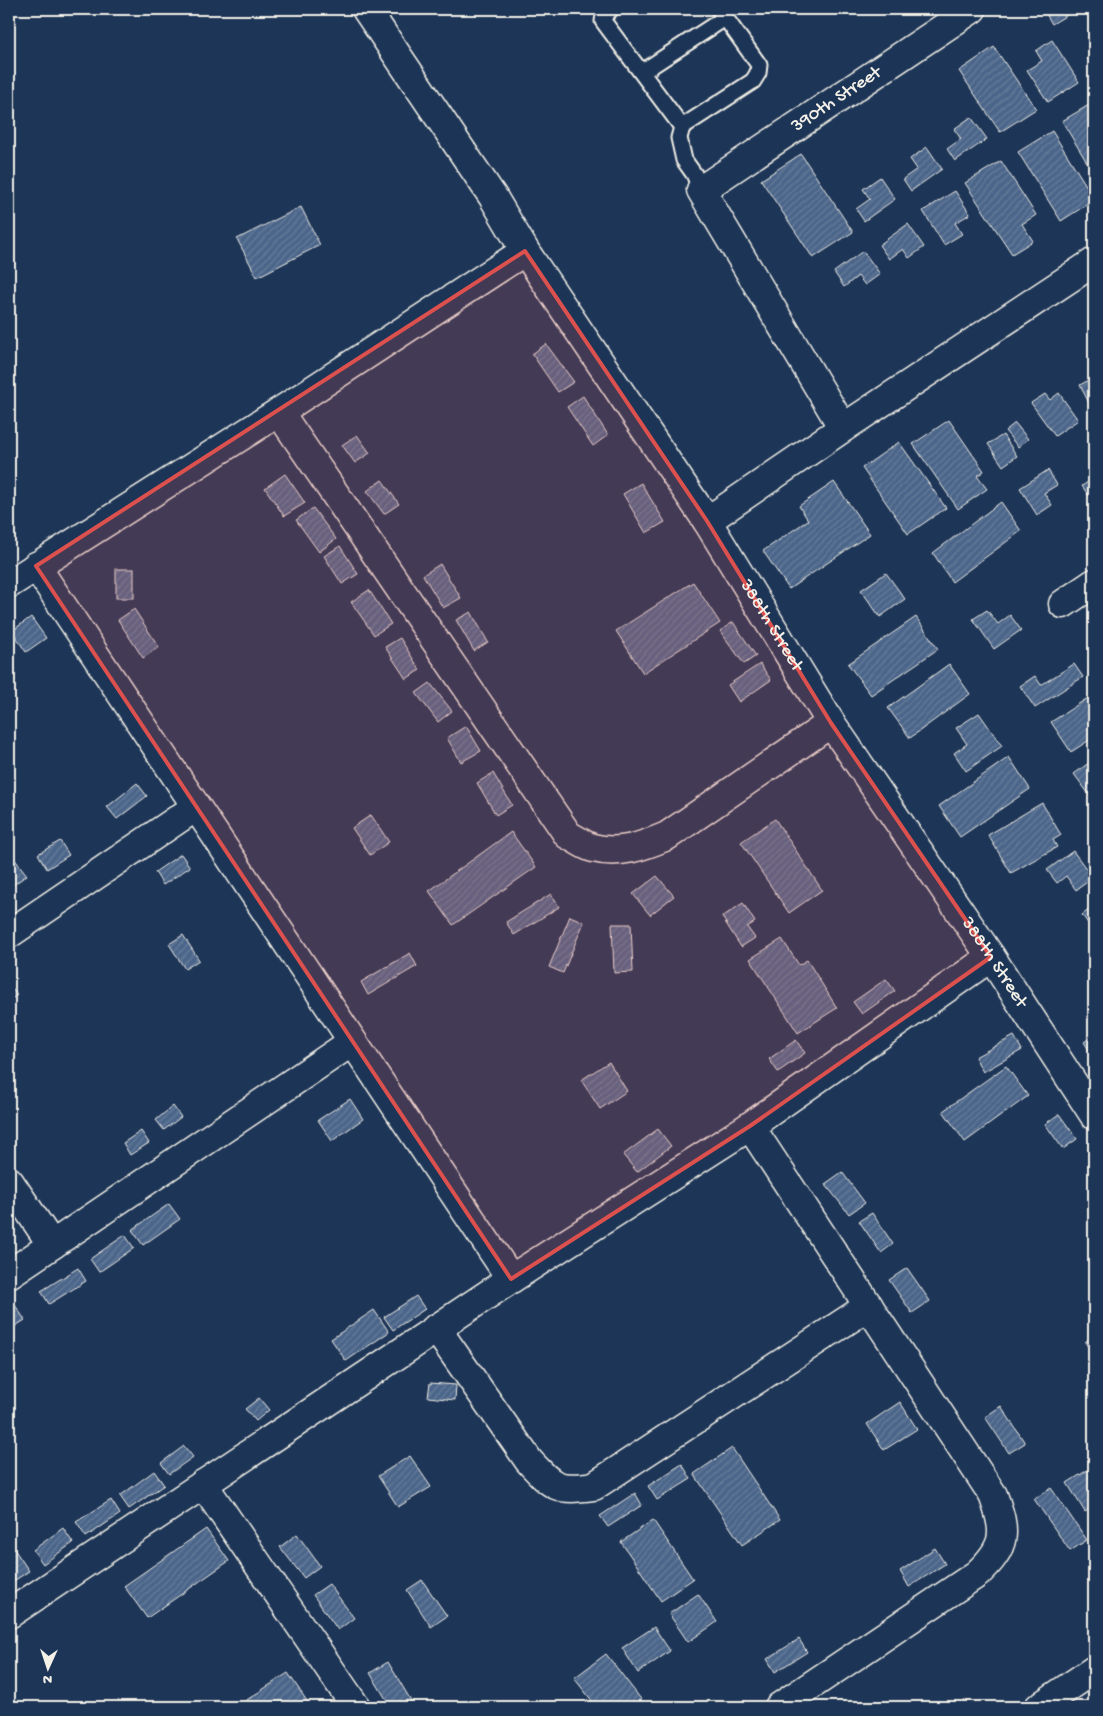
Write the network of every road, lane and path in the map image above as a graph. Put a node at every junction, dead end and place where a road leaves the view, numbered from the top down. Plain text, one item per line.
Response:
1 (366, 9) edge
2 (610, 9) edge
3 (972, 9) edge
4 (722, 14) edge
5 (642, 72) junction
6 (682, 127) junction
7 (701, 190) junction
8 (525, 251) junction
9 (1094, 262) edge
10 (279, 412) junction
11 (843, 428) junction
12 (707, 521) junction
13 (36, 566) junction
14 (1094, 583) edge
15 (9, 584) edge
16 (1063, 604) dead end
17 (831, 723) junction
18 (196, 807) junction
19 (9, 934) edge
20 (991, 957) junction
21 (352, 1042) junction
22 (1094, 1114) edge
23 (750, 1126) junction
24 (9, 1181) edge
25 (52, 1245) junction
26 (9, 1274) edge
27 (510, 1279) junction
28 (869, 1306) junction
29 (436, 1328) junction
30 (203, 1484) junction
31 (9, 1614) edge
32 (1094, 1670) edge
33 (356, 1707) edge
34 (779, 1707) edge
35 (1039, 1707) edge

1 - 8 street, 388th Street
2 - 5 lane
3 - 7 street, 390th Street
4 - 5 lane
4 - 6 lane
5 - 6 lane
6 - 7 lane
7 - 11 street
8 - 10 street
8 - 12 street, 388th Street
9 - 11 street
10 - 13 street
10 - 17 street
11 - 12 street
12 - 17 street, 388th Street
13 - 15 street
13 - 18 street
14 - 16 street
17 - 20 street, 388th Street
18 - 19 street
18 - 21 street
20 - 22 street, 388th Street
20 - 23 street
21 - 25 street
21 - 27 street
23 - 27 street
23 - 28 street
24 - 25 street
25 - 26 street
27 - 29 street
28 - 29 street
28 - 34 street
29 - 30 street
30 - 31 street
30 - 33 street
32 - 35 street

